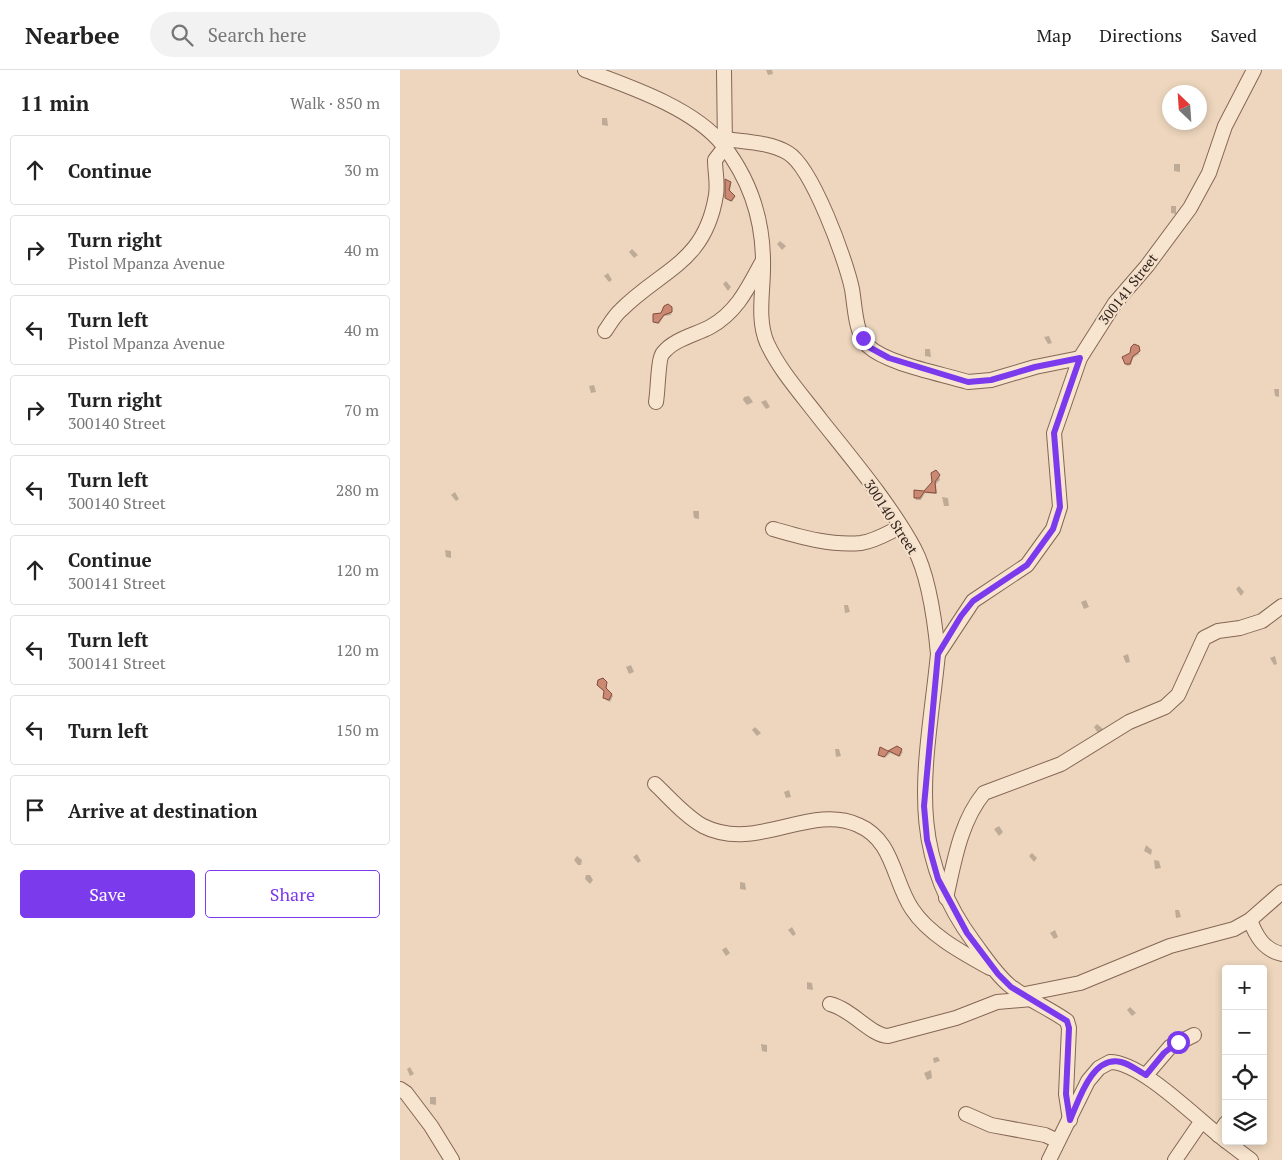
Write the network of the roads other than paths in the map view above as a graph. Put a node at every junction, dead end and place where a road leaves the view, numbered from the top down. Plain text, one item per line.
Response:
1 (586, 70) edge
2 (724, 70) edge
3 (1254, 70) edge
4 (725, 143) junction
5 (763, 260) junction
6 (605, 331) dead end
7 (1080, 358) junction
8 (656, 402) dead end
9 (900, 527) junction
10 (773, 529) dead end
11 (1282, 606) edge
12 (938, 654) junction
13 (655, 784) dead end
14 (1282, 892) edge
15 (946, 898) junction
16 (1250, 920) junction
17 (1282, 954) edge
18 (994, 970) junction
19 (1029, 996) junction
20 (830, 1004) dead end
21 (1194, 1035) dead end
22 (1146, 1075) junction
23 (400, 1089) edge
24 (966, 1114) dead end
25 (1070, 1120) junction
26 (1201, 1122) junction
27 (1222, 1138) edge
28 (1058, 1141) junction
29 (1231, 1145) edge
30 (452, 1160) edge
31 (1049, 1160) edge
32 (1175, 1160) edge
33 (1251, 1160) edge

1 - 4 street, 300140 Street
2 - 4 street
3 - 7 street, 300141 Street
4 - 5 street, 300140 Street
4 - 6 street
4 - 7 street
5 - 8 street
5 - 9 street, 300140 Street
7 - 12 street, 300141 Street
9 - 10 street
9 - 12 street, 300140 Street
11 - 15 street
12 - 15 street, 300140 Street
13 - 18 street
14 - 16 street
15 - 18 street, 300140 Street
16 - 17 street
16 - 19 street
18 - 19 street, 300140 Street
19 - 20 street
19 - 25 street, 300140 Street
21 - 22 street
22 - 25 street
22 - 26 street
23 - 30 street
24 - 28 street
25 - 28 street
26 - 27 street
26 - 32 street
28 - 31 street
29 - 33 street

